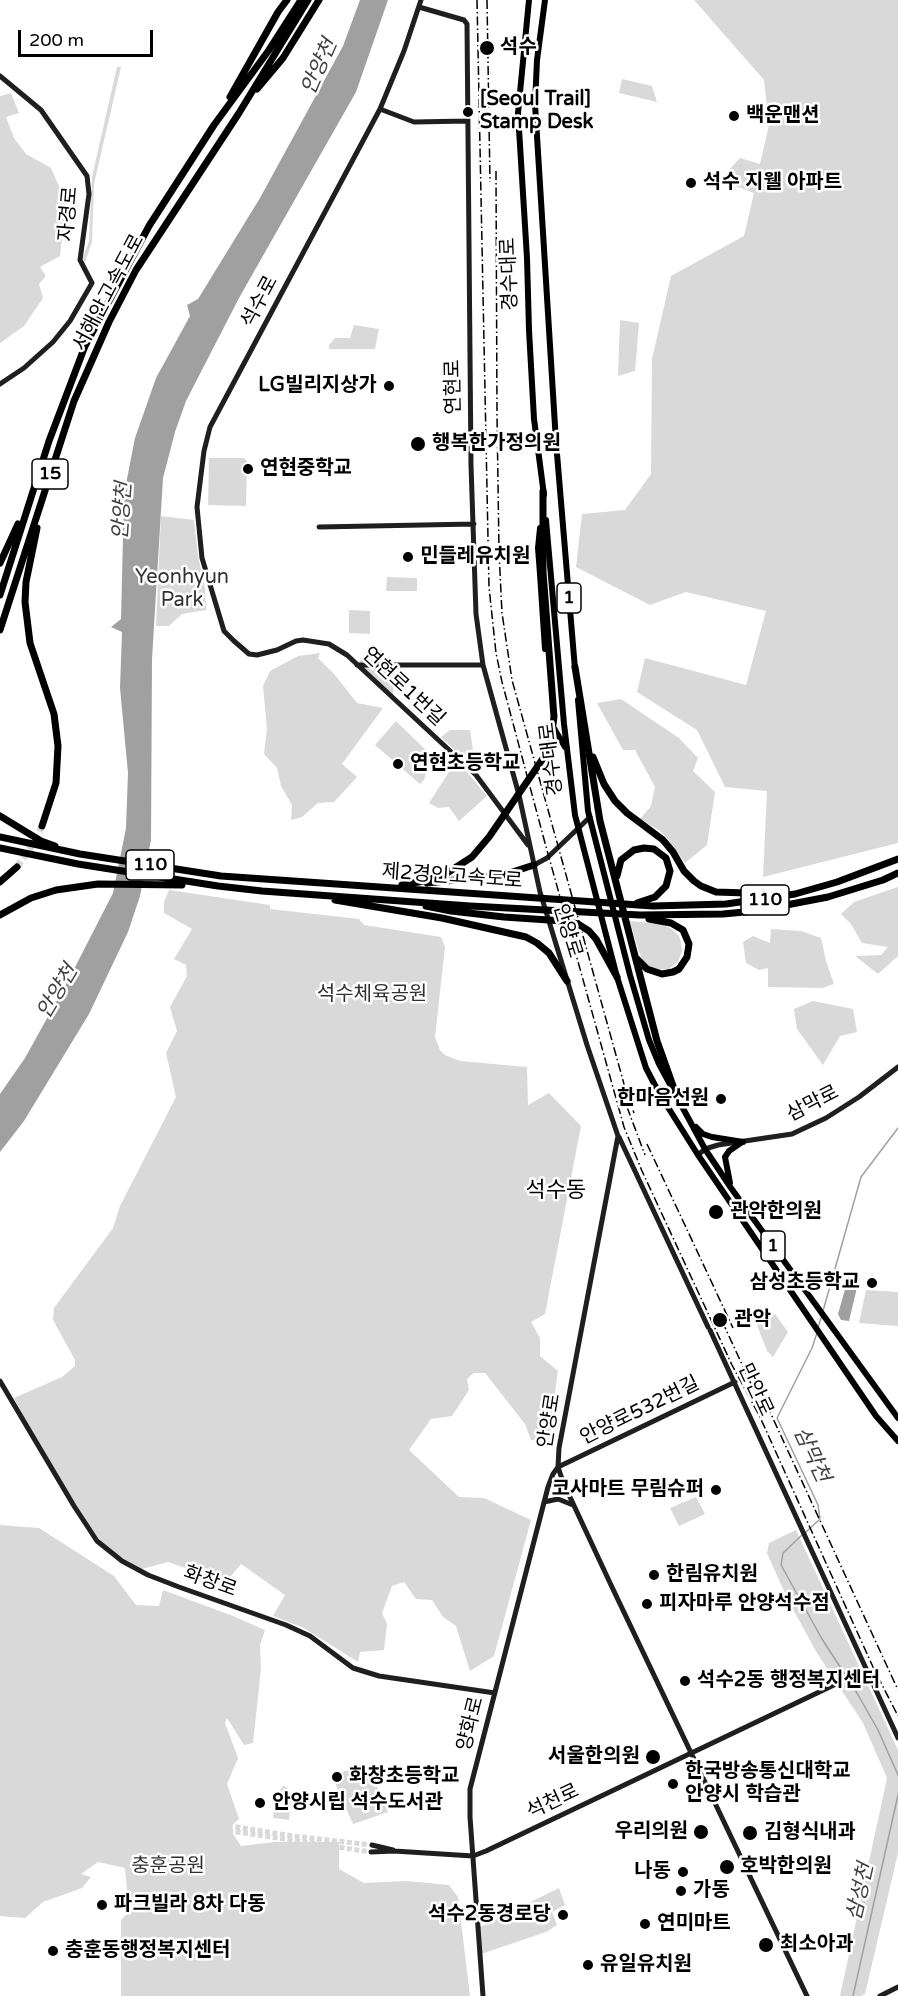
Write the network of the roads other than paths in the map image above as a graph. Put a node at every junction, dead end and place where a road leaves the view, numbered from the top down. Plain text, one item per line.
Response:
1 (283, 0) edge
2 (287, 0) edge
3 (301, 0) edge
4 (308, 0) edge
5 (319, 0) edge
6 (529, 0) edge
7 (545, 0) edge
8 (420, 3) edge
9 (278, 12) junction
10 (272, 51) junction
11 (0, 76) edge
12 (380, 109) junction
13 (238, 113) junction
14 (467, 121) junction
15 (214, 125) junction
16 (0, 384) edge
17 (543, 491) junction
18 (30, 500) junction
19 (42, 501) junction
20 (474, 524) junction
21 (319, 526) dead end
22 (0, 563) edge
23 (0, 595) edge
24 (0, 630) edge
25 (224, 631) joint
26 (357, 665) junction
27 (483, 665) junction
28 (575, 667) junction
29 (585, 726) junction
30 (567, 752) junction
31 (519, 795) junction
32 (502, 810) junction
33 (0, 816) edge
34 (590, 817) junction
35 (42, 826) tunnel mouth
36 (579, 828) junction
37 (1, 837) edge
38 (0, 848) edge
39 (530, 849) junction
40 (80, 854) junction
41 (548, 858) junction
42 (898, 859) edge
43 (534, 865) junction
44 (17, 867) tunnel mouth
45 (898, 873) edge
46 (0, 882) edge
47 (402, 885) junction
48 (218, 886) junction
49 (352, 886) junction
50 (618, 890) junction
51 (795, 894) junction
52 (306, 895) junction
53 (400, 901) junction
54 (626, 905) junction
55 (0, 915) edge
56 (628, 915) junction
57 (632, 947) junction
58 (617, 977) junction
59 (567, 981) junction
60 (898, 1067) edge
61 (678, 1100) junction
62 (692, 1123) junction
63 (618, 1136) junction
64 (742, 1142) junction
65 (705, 1149) junction
66 (698, 1155) junction
67 (731, 1188) junction
68 (0, 1381) edge
69 (735, 1382) junction
70 (898, 1419) edge
71 (898, 1441) edge
72 (558, 1467) junction
73 (544, 1502) junction
74 (574, 1506) junction
75 (836, 1684) dead end
76 (495, 1693) junction
77 (898, 1738) edge
78 (691, 1753) junction
79 (372, 1845) tunnel mouth
80 (394, 1851) junction
81 (371, 1852) tunnel mouth
82 (473, 1856) junction
83 (898, 1987) edge
84 (483, 1996) edge
85 (807, 1996) edge
86 (880, 1996) edge

1 - 9 highway
2 - 9 highway
3 - 10 highway, 서해안고속도로 / 15
4 - 10 highway, 서해안고속도로 / 15
5 - 13 highway
6 - 17 main road, 경수대로 / 1
7 - 28 main road, 경수대로 / 1
8 - 12 street, 석수로
8 - 14 street, 연현로
9 - 15 highway
10 - 13 highway, 서해안고속도로 / 15
10 - 15 highway, 서해안고속도로 / 15
11 - 16 street, 자경로
12 - 14 street
12 - 25 street, 석수로
13 - 19 highway, 서해안고속도로 / 15
14 - 20 street, 연현로
15 - 18 highway, 서해안고속도로 / 15
17 - 30 main road, 경수대로 / 1
17 - 30 main road
17 - 47 highway
18 - 22 highway
18 - 23 highway, 서해안고속도로 / 15
19 - 24 highway, 서해안고속도로 / 15
19 - 35 highway
20 - 21 street
20 - 27 street, 연현로
25 - 26 street, 연현로1번길
26 - 27 street
26 - 32 street, 연현로1번길
27 - 31 street, 연현로
28 - 29 highway
28 - 34 main road, 경수대로 / 1
29 - 50 highway
29 - 51 highway
30 - 36 main road, 경수대로 / 1
31 - 32 street
31 - 39 street, 연현로
32 - 39 street, 연현로1번길
33 - 40 highway
34 - 36 street
34 - 61 main road, 경수대로 / 1
36 - 41 street
36 - 58 main road, 경수대로 / 1
37 - 40 highway, 제2경인고속도로 / 110
38 - 48 highway, 제2경인고속도로 / 110
39 - 41 street
39 - 43 street, 연현로
40 - 49 highway, 제2경인고속도로 / 110
41 - 43 street
42 - 51 highway, 제2경인고속도로 / 110
43 - 47 highway
43 - 59 street, 안양로
44 - 46 highway
45 - 56 highway, 제2경인고속도로 / 110
47 - 49 highway
48 - 52 highway, 제2경인고속도로 / 110
48 - 55 highway
49 - 54 highway, 제2경인고속도로 / 110
50 - 54 highway
50 - 57 highway
51 - 54 highway, 제2경인고속도로 / 110
52 - 53 highway, 제2경인고속도로 / 110
52 - 59 highway
53 - 56 highway, 제2경인고속도로 / 110
53 - 58 highway
56 - 57 highway
57 - 61 highway
58 - 66 main road, 경수대로 / 1
59 - 63 street, 안양로
60 - 64 street, 삼막로
61 - 62 main road, 경수대로 / 1
62 - 64 main road
62 - 65 main road, 경수대로 / 1
63 - 69 street, 만안로
63 - 72 street, 안양로
64 - 65 street, 삼막로
64 - 67 main road
65 - 66 street, 삼막로
65 - 67 main road, 경수대로 / 1
66 - 71 main road, 경수대로 / 1
67 - 70 main road, 경수대로 / 1
68 - 76 street, 화창로
69 - 72 street, 안양로532번길
69 - 77 street, 만안로
72 - 73 street, 양화로
72 - 74 street, 안양로
73 - 74 street
73 - 76 street, 양화로
74 - 78 street, 안양로
75 - 78 street, 석천로
76 - 82 street, 양화로
78 - 82 street, 석천로
78 - 85 street, 안양로
79 - 80 street
80 - 81 street, 석천로
80 - 82 street, 석천로
82 - 84 street, 양화로
83 - 86 street

